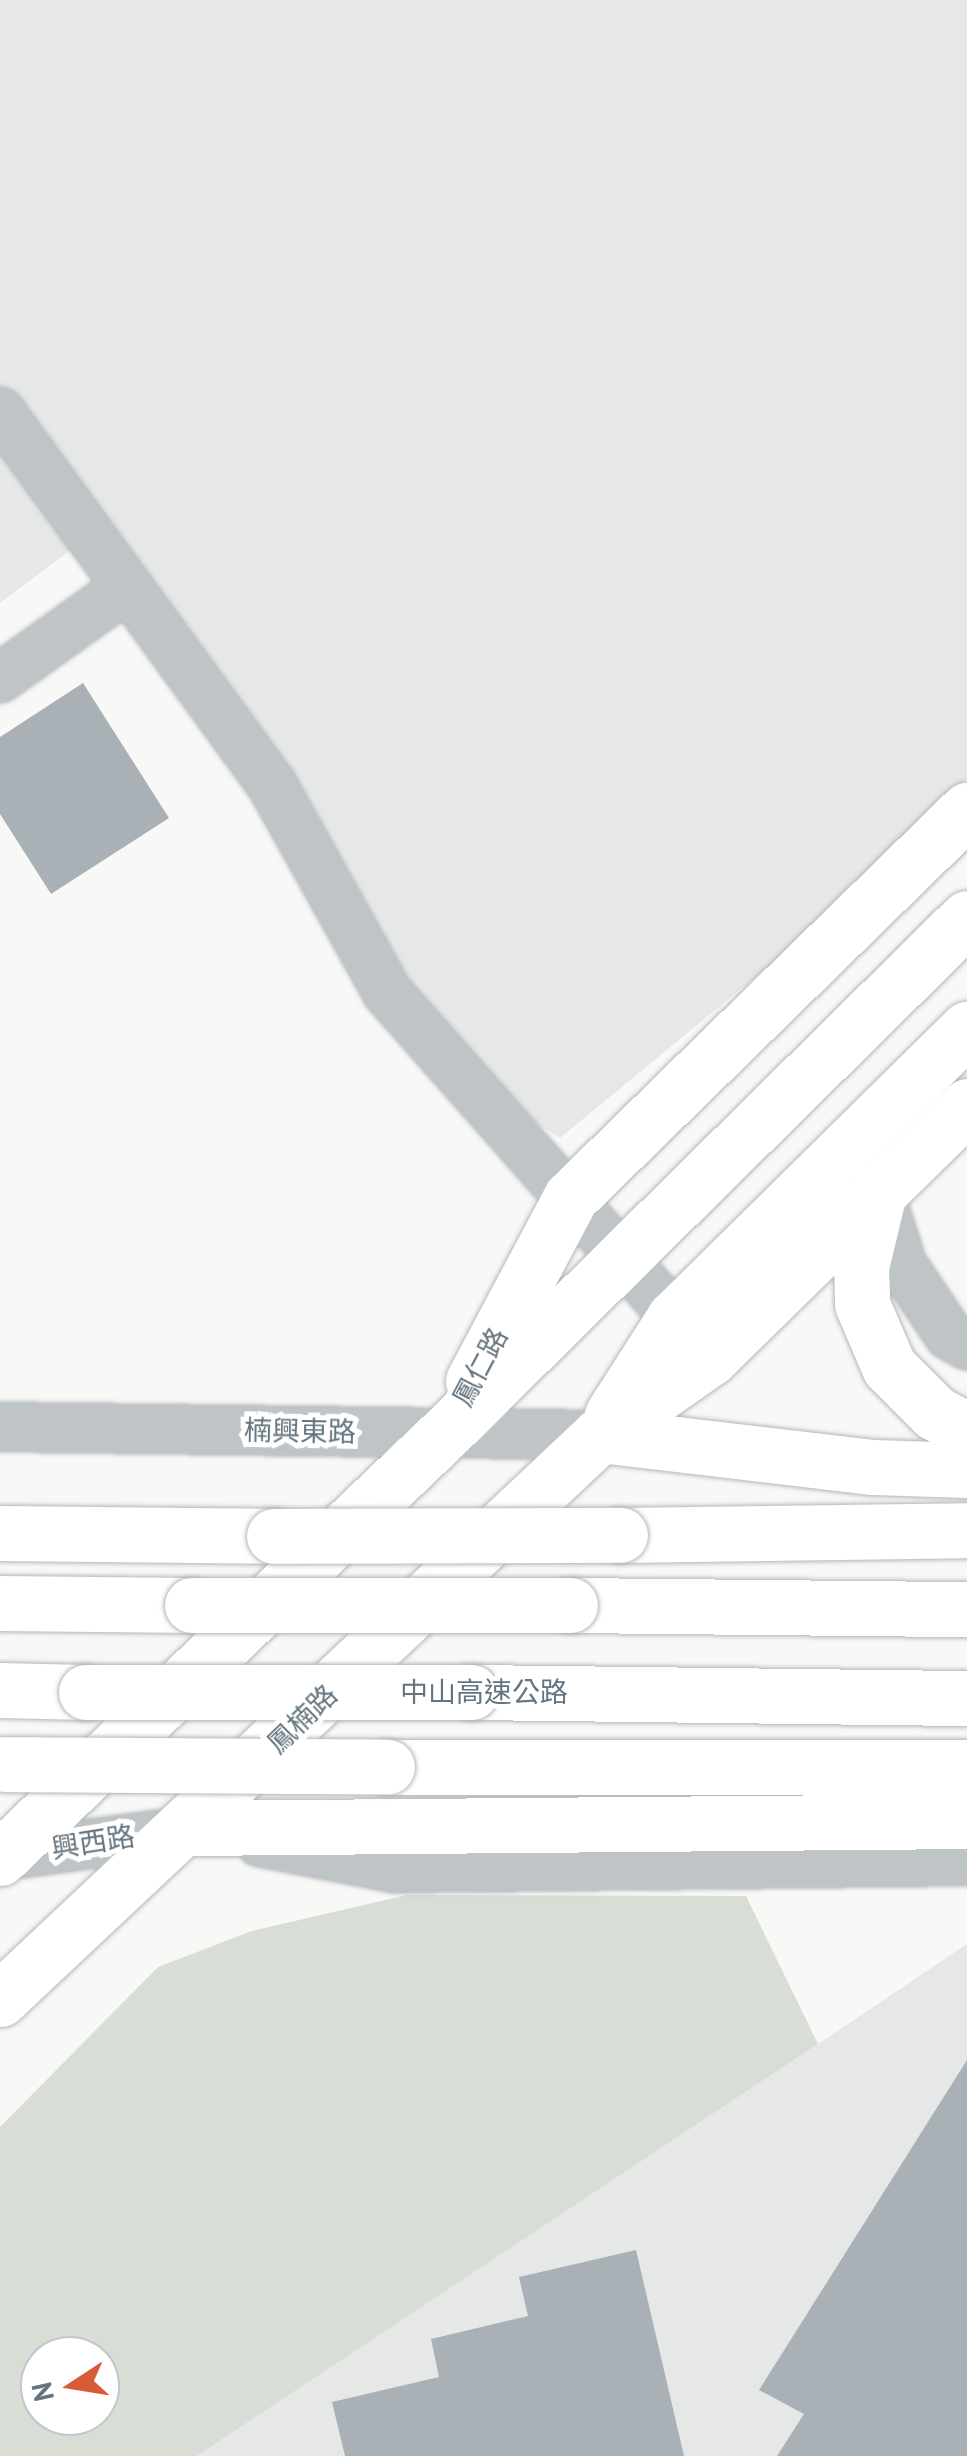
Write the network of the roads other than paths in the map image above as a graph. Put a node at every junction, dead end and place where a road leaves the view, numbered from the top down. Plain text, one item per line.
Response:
1 (0, 412) edge
2 (125, 589) junction
3 (0, 678) edge
4 (967, 810) edge
5 (967, 918) edge
6 (967, 1029) edge
7 (967, 1106) edge
8 (879, 1192) junction
9 (570, 1197) junction
10 (622, 1256) junction
11 (674, 1318) junction
12 (967, 1345) edge
13 (710, 1358) junction
14 (0, 1427) edge
15 (967, 1430) edge
16 (446, 1432) junction
17 (600, 1435) junction
18 (967, 1470) edge
19 (967, 1530) edge
20 (0, 1533) edge
21 (0, 1603) edge
22 (967, 1608) edge
23 (0, 1690) edge
24 (967, 1698) edge
25 (2, 1764) edge
26 (967, 1767) edge
27 (967, 1821) edge
28 (186, 1828) junction
29 (1, 1857) edge
30 (967, 1861) edge
31 (0, 1999) edge

1 - 2 street
2 - 3 street
2 - 9 street
4 - 9 main road, 鳳仁路
5 - 10 main road, 鳳仁路
6 - 11 main road
7 - 8 main road
8 - 12 street
8 - 13 main road
8 - 15 main road
9 - 10 street
9 - 16 main road, 鳳仁路
10 - 11 street
10 - 16 main road, 鳳仁路
11 - 13 street
11 - 17 main road
13 - 17 main road
14 - 16 street, 楠興東路
16 - 17 street, 楠興東路
16 - 29 main road
17 - 18 main road
17 - 28 main road, 鳳楠路
19 - 20 main road, bridge
21 - 22 main road, bridge
23 - 24 main road, 中山高速公路, bridge
25 - 26 main road, bridge
27 - 28 main road
28 - 29 street, 興西路
28 - 30 street, 興西路
28 - 31 main road, 鳳楠路

